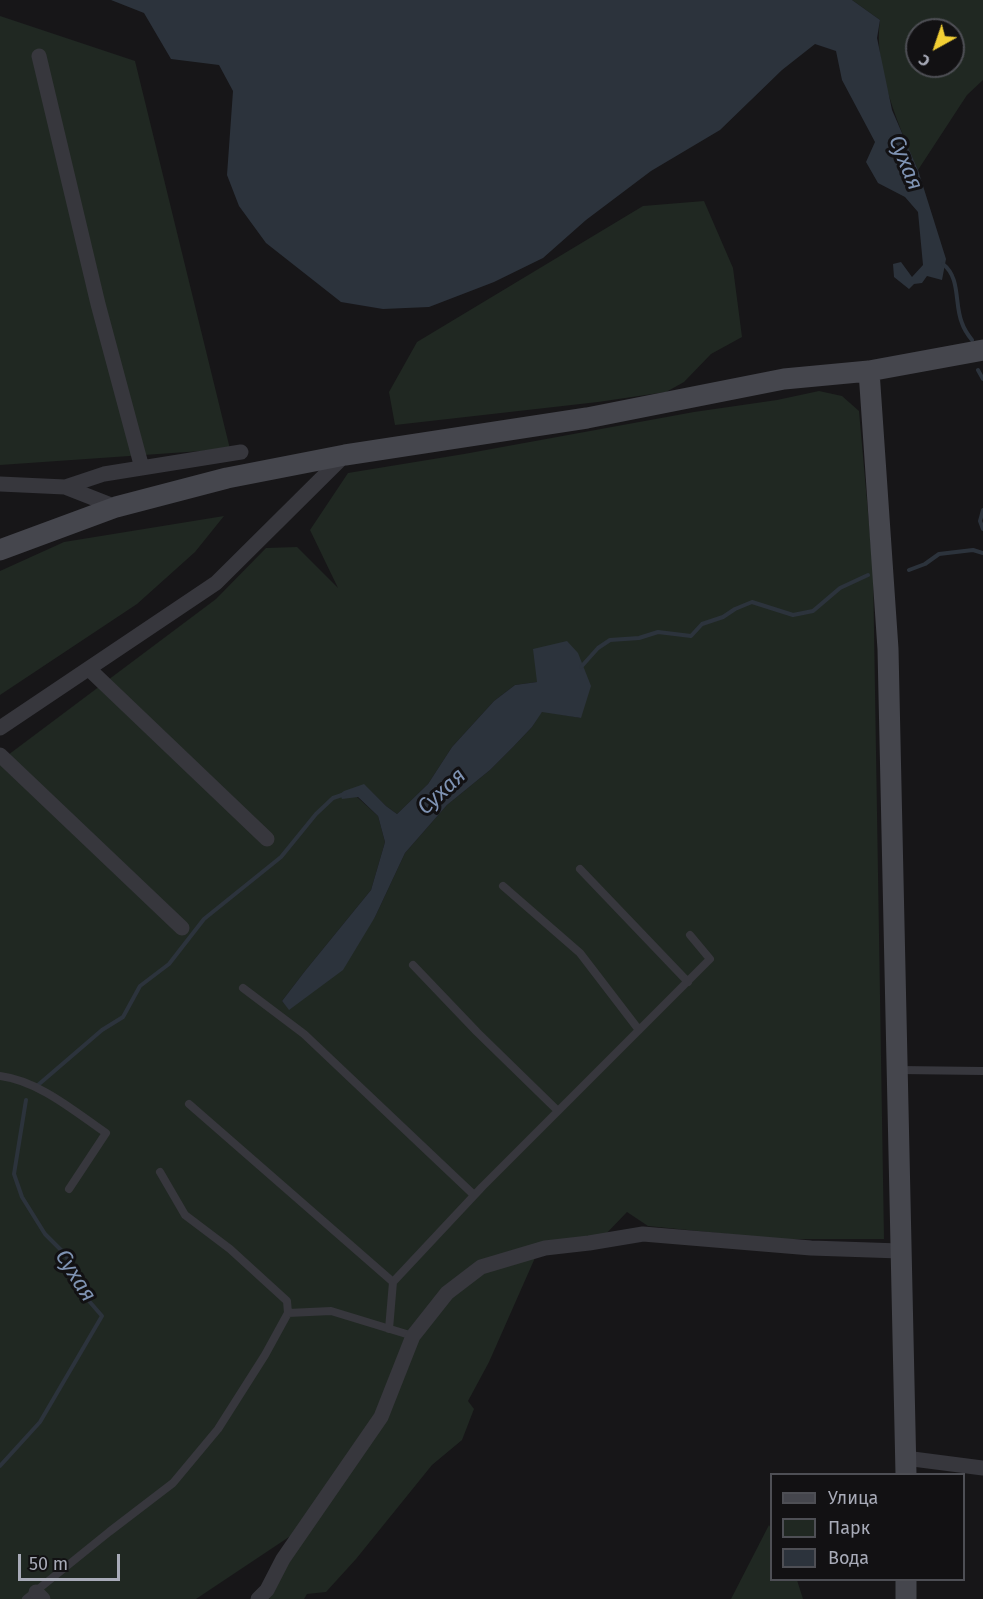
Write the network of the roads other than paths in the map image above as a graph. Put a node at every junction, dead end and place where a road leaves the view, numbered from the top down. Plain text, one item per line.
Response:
1 (39, 56) dead end
2 (983, 350) edge
3 (869, 371) junction
4 (241, 452) dead end
5 (345, 455) junction
6 (142, 468) junction
7 (0, 484) edge
8 (65, 487) junction
9 (116, 507) junction
10 (0, 550) edge
11 (89, 669) junction
12 (0, 728) edge
13 (0, 754) edge
14 (267, 840) dead end
15 (580, 869) dead end
16 (503, 886) dead end
17 (182, 928) dead end
18 (690, 935) dead end
19 (413, 965) dead end
20 (688, 982) junction
21 (243, 988) dead end
22 (639, 1030) junction
23 (897, 1070) junction
24 (983, 1071) edge
25 (0, 1077) edge
26 (189, 1104) dead end
27 (558, 1111) junction
28 (160, 1172) dead end
29 (69, 1189) dead end
30 (474, 1195) junction
31 (900, 1251) junction
32 (393, 1282) junction
33 (288, 1313) junction
34 (389, 1329) junction
35 (413, 1336) junction
36 (905, 1466) edge
37 (983, 1468) edge
38 (906, 1581) edge
39 (35, 1597) edge
40 (258, 1599) edge
41 (906, 1599) edge

1 - 6 street
2 - 3 main road
3 - 5 main road
3 - 23 main road
4 - 6 street
5 - 9 main road
5 - 11 street
6 - 8 street
7 - 8 street
8 - 9 street
9 - 10 main road
11 - 12 street
11 - 14 street
13 - 17 street
15 - 20 lane
16 - 22 lane
18 - 20 lane
19 - 27 lane
20 - 22 lane
21 - 30 lane
22 - 27 lane
23 - 24 lane
23 - 31 main road
25 - 29 lane
26 - 32 lane
27 - 30 lane
28 - 33 lane
30 - 32 lane
31 - 35 street
31 - 36 main road
32 - 34 lane
33 - 34 lane
33 - 39 lane
34 - 35 lane
35 - 40 street
36 - 37 street
38 - 41 main road

